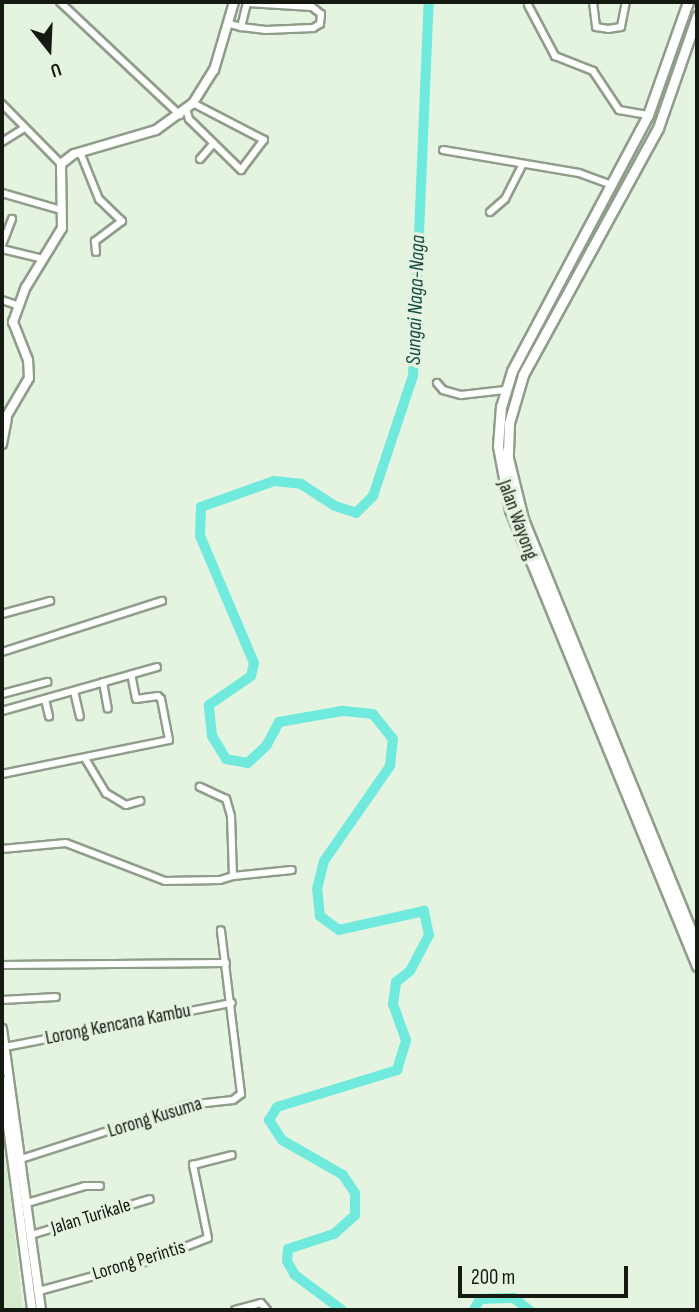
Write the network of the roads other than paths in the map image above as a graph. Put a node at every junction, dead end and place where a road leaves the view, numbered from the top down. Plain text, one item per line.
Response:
1 (60, 2) edge
2 (230, 2) edge
3 (593, 2) edge
4 (626, 2) edge
5 (688, 2) edge
6 (528, 5) dead end
7 (697, 16) edge
8 (230, 24) junction
9 (241, 27) junction
10 (663, 82) junction
11 (675, 87) junction
12 (193, 103) junction
13 (2, 104) edge
14 (183, 112) junction
15 (648, 115) junction
16 (23, 129) junction
17 (2, 142) edge
18 (214, 143) junction
19 (443, 150) dead end
20 (80, 152) junction
21 (200, 159) dead end
22 (61, 164) junction
23 (523, 164) junction
24 (611, 185) junction
25 (2, 193) edge
26 (61, 211) junction
27 (490, 212) dead end
28 (12, 219) dead end
29 (2, 247) edge
30 (96, 252) dead end
31 (43, 259) junction
32 (2, 300) edge
33 (19, 306) junction
34 (437, 383) dead end
35 (505, 390) junction
36 (3, 417) edge
37 (2, 444) edge
38 (50, 601) dead end
39 (162, 601) dead end
40 (2, 614) edge
41 (2, 652) edge
42 (157, 667) dead end
43 (131, 674) junction
44 (47, 682) dead end
45 (103, 682) junction
46 (74, 691) junction
47 (2, 694) edge
48 (45, 699) junction
49 (108, 709) dead end
50 (2, 711) edge
51 (80, 716) dead end
52 (49, 717) dead end
53 (86, 760) junction
54 (2, 774) edge
55 (200, 787) dead end
56 (140, 801) dead end
57 (2, 849) edge
58 (292, 870) dead end
59 (233, 876) junction
60 (221, 930) dead end
61 (697, 945) edge
62 (226, 963) junction
63 (2, 964) edge
64 (697, 966) edge
65 (56, 997) dead end
66 (2, 1000) edge
67 (232, 1003) junction
68 (2, 1029) edge
69 (5, 1047) junction
70 (2, 1081) edge
71 (12, 1124) junction
72 (232, 1155) dead end
73 (21, 1158) junction
74 (100, 1186) dead end
75 (150, 1199) dead end
76 (27, 1203) junction
77 (31, 1235) junction
78 (39, 1291) junction
79 (32, 1310) edge
80 (41, 1310) edge
81 (235, 1310) edge
82 (267, 1310) edge

1 - 14 street
2 - 8 street
3 - 4 street
5 - 10 main road, Jalan Wayong
6 - 15 street
7 - 11 main road, Jalan Wayong
8 - 9 street
8 - 12 street
9 - 9 street
10 - 11 main road
10 - 15 main road, Jalan Wayong
11 - 61 main road, Jalan Wayong
12 - 14 street
12 - 18 street
13 - 16 street
14 - 18 street
14 - 20 street
15 - 24 main road, Jalan Wayong
16 - 17 street
16 - 22 street
18 - 21 street
19 - 23 street
20 - 22 street
20 - 30 street
22 - 26 street
23 - 24 street
23 - 27 street
24 - 35 main road, Jalan Wayong
25 - 26 street
26 - 31 street
28 - 29 street
29 - 31 street
31 - 33 street
32 - 33 street
33 - 36 street
34 - 35 street
35 - 64 main road, Jalan Wayong
36 - 37 street
38 - 40 street
39 - 41 street
42 - 43 street
43 - 45 street
43 - 53 street
44 - 47 street
45 - 46 street
45 - 49 street
46 - 48 street
46 - 51 street
48 - 50 street
48 - 52 street
53 - 54 street
53 - 56 street
55 - 59 street
57 - 59 street
58 - 59 street
60 - 62 street, Lorong Kusuma
62 - 63 street
62 - 67 street, Lorong Kusuma
65 - 66 street
67 - 69 street, Lorong Kencana Kambu
67 - 73 street, Lorong Kusuma
68 - 69 street
69 - 71 street
70 - 71 street
71 - 73 street
71 - 79 street
72 - 78 street, Lorong Perintis
73 - 76 street
74 - 76 street
75 - 77 street, Jalan Turikale
76 - 77 street
77 - 78 street
78 - 80 street
81 - 82 street

